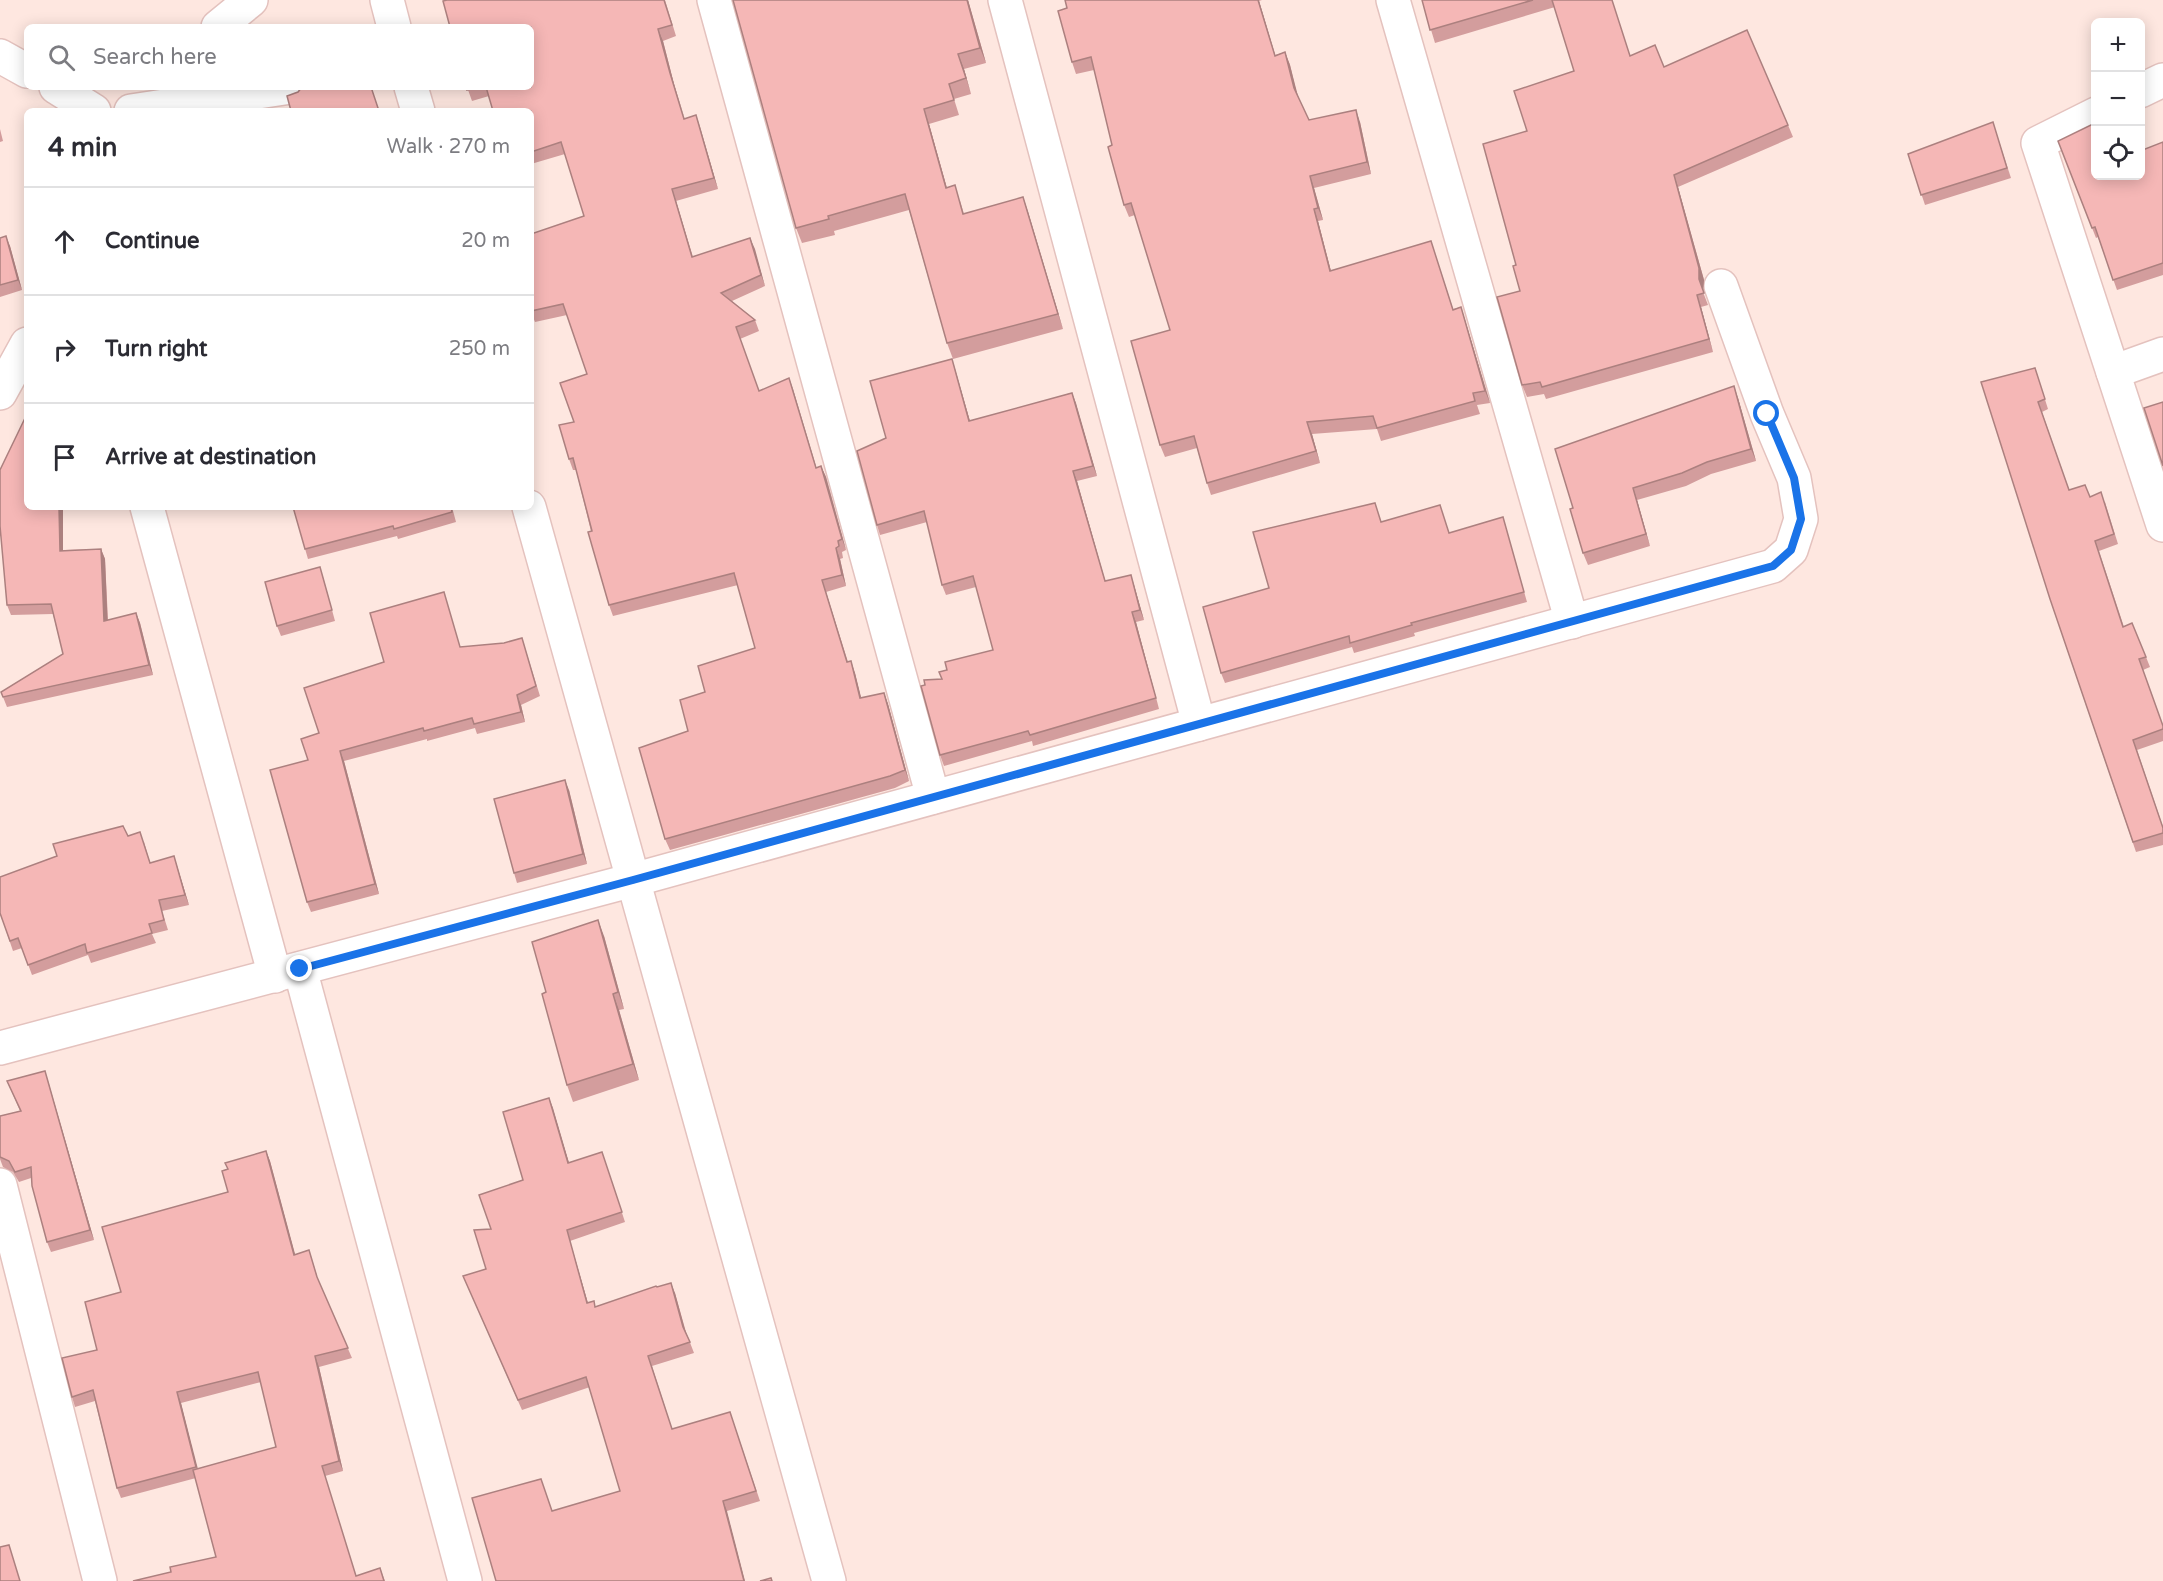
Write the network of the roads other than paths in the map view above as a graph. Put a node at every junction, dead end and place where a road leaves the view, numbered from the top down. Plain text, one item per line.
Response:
1 (251, 0) edge
2 (387, 0) edge
3 (714, 0) edge
4 (1005, 0) edge
5 (1393, 0) edge
6 (222, 24) edge
7 (393, 24) edge
8 (0, 56) edge
9 (24, 69) edge
10 (2163, 80) edge
11 (2145, 89) edge
12 (61, 90) edge
13 (135, 90) edge
14 (271, 90) edge
15 (412, 90) edge
16 (89, 108) edge
17 (111, 108) edge
18 (151, 108) edge
19 (417, 108) edge
20 (2091, 116) edge
21 (1721, 286) dead end
22 (24, 349) edge
23 (2163, 354) edge
24 (2113, 372) junction
25 (0, 393) edge
26 (148, 510) edge
27 (530, 510) edge
28 (2163, 525) edge
29 (1572, 622) junction
30 (1199, 724) junction
31 (933, 797) junction
32 (633, 880) junction
33 (287, 972) junction
34 (0, 1048) edge
35 (0, 1185) edge
36 (100, 1581) edge
37 (465, 1581) edge
38 (830, 1581) edge

1 - 6 street
2 - 7 street
3 - 31 street
4 - 30 street
5 - 29 street
8 - 9 street
10 - 11 street
12 - 16 street
13 - 17 street
14 - 18 street
15 - 19 street
20 - 24 street
21 - 29 street
22 - 25 street
23 - 24 street
24 - 28 street
26 - 33 street
27 - 32 street
29 - 30 street
30 - 31 street
31 - 32 street
32 - 33 street
32 - 38 street
33 - 34 street
33 - 37 street
35 - 36 street

